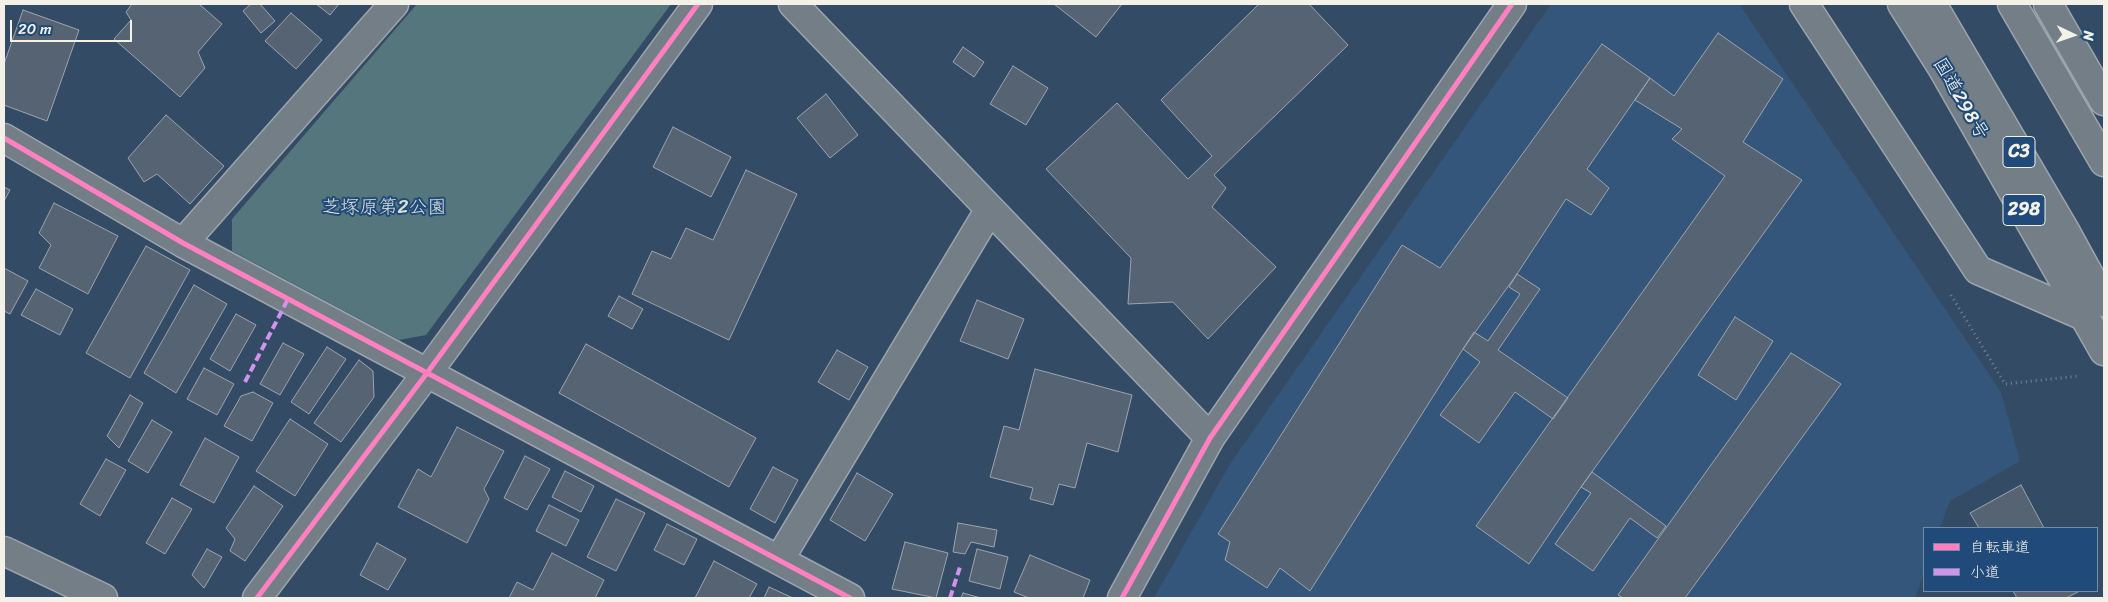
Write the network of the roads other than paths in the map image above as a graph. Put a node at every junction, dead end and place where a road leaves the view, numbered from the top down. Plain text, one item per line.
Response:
1 (394, 4) edge
2 (698, 4) edge
3 (793, 4) edge
4 (1512, 4) edge
5 (1804, 4) edge
6 (1902, 4) edge
7 (1932, 4) edge
8 (2012, 4) edge
9 (2048, 4) edge
10 (2104, 101) edge
11 (4, 138) edge
12 (2104, 162) edge
13 (990, 209) junction
14 (183, 243) junction
15 (2095, 309) edge
16 (2104, 351) edge
17 (427, 373) junction
18 (1210, 438) junction
19 (4, 551) edge
20 (780, 560) junction
21 (103, 598) edge
22 (257, 598) edge
23 (850, 598) edge
24 (1122, 598) edge

1 - 14 main road
2 - 17 main road
3 - 13 main road
4 - 18 main road
5 - 15 main road
6 - 15 main road, 国道298号 / 298
7 - 15 main road, C3
8 - 12 main road
9 - 10 main road
11 - 14 main road
13 - 18 main road
13 - 20 main road
14 - 17 main road
15 - 16 main road, 国道298号 / 298
17 - 20 main road
17 - 22 main road
18 - 24 main road
19 - 21 main road
20 - 23 main road

